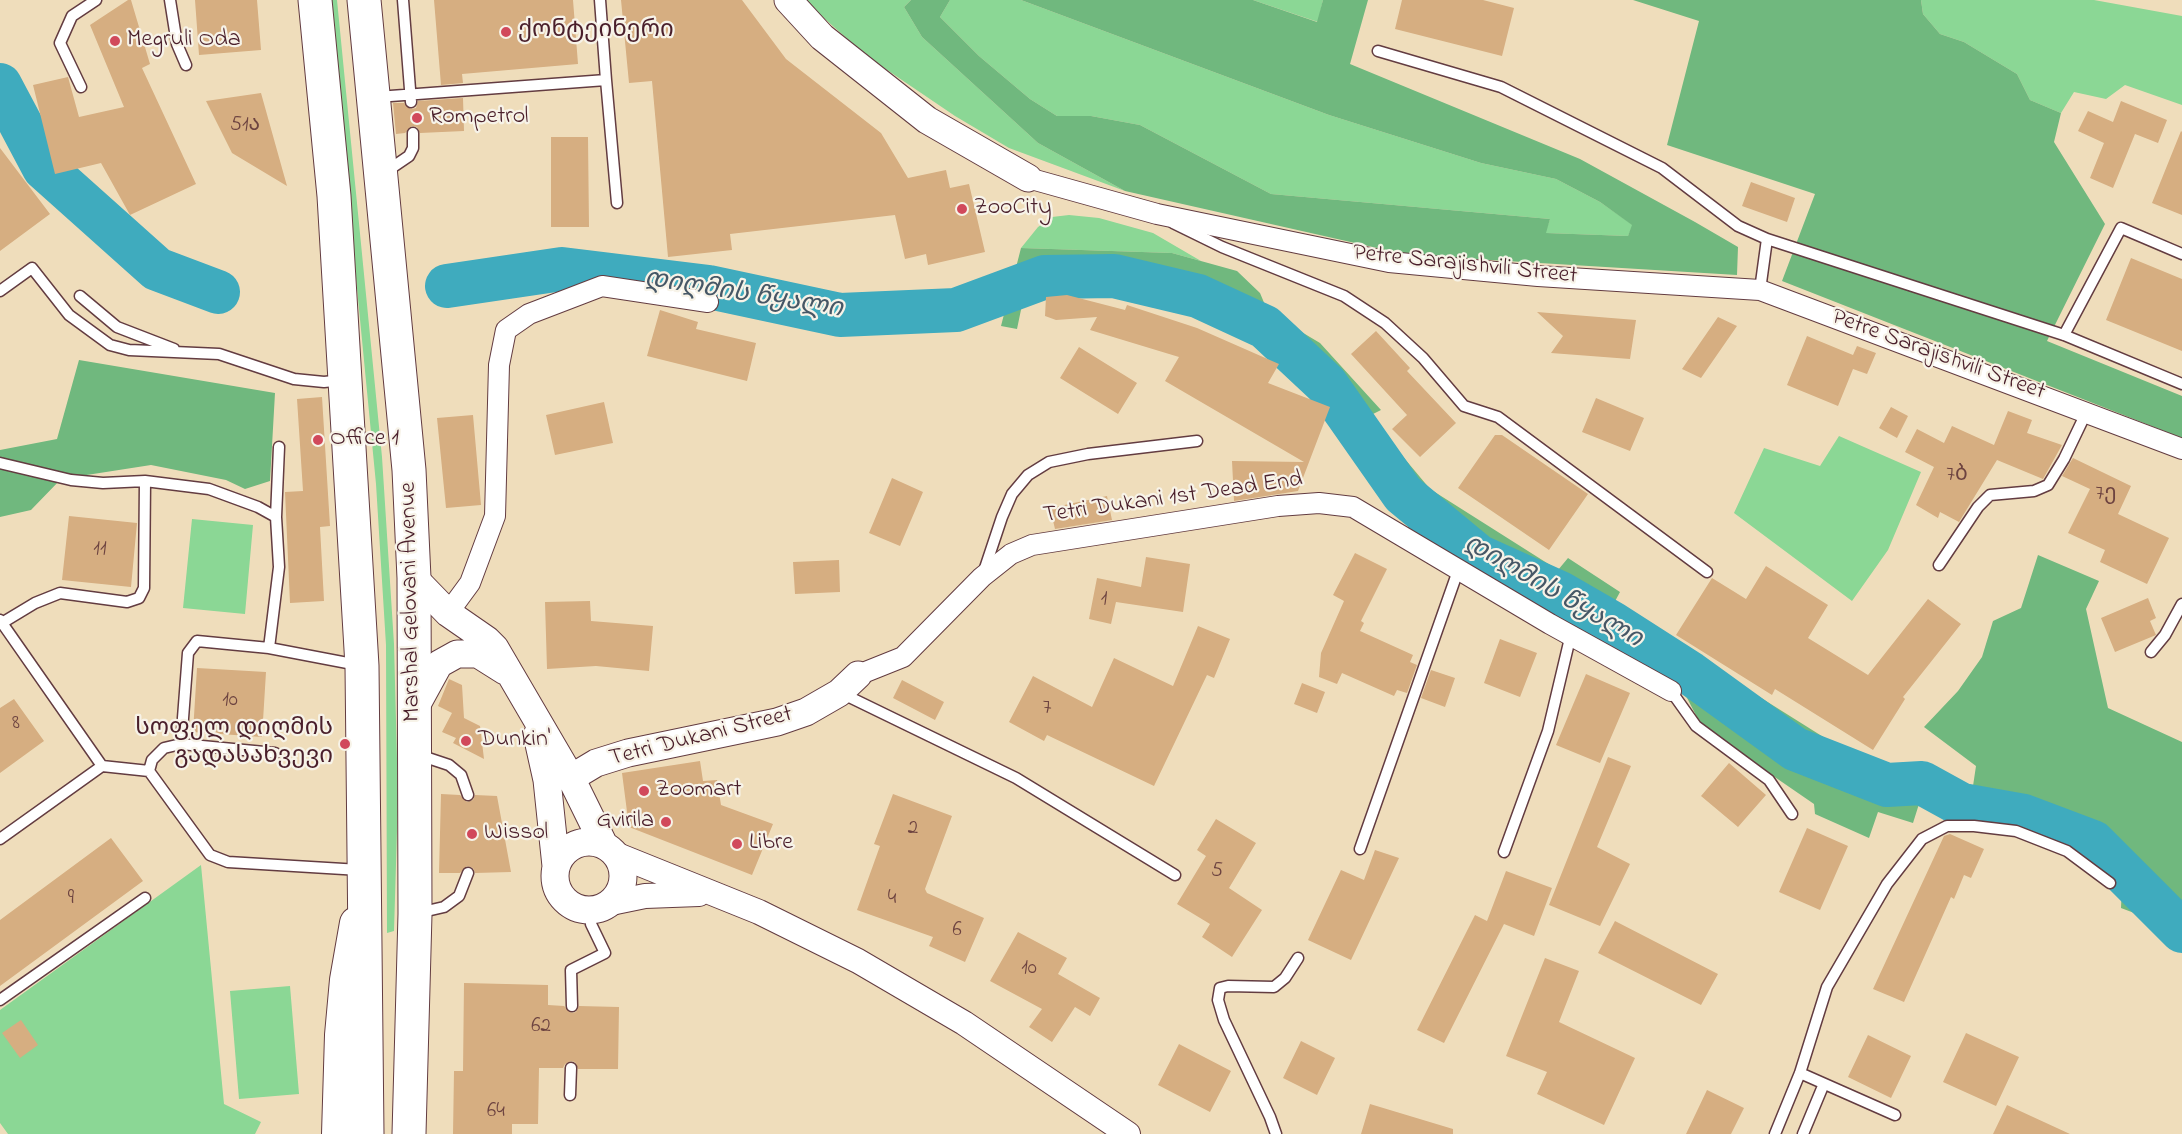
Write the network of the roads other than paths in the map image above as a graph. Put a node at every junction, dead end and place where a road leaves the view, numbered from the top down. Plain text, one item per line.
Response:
1 (96, 0) edge
2 (170, 0) edge
3 (307, 0) edge
4 (315, 0) edge
5 (364, 0) edge
6 (403, 0) edge
7 (600, 0) edge
8 (788, 0) edge
9 (319, 35) junction
10 (1378, 51) dead end
11 (186, 65) dead end
12 (606, 80) junction
13 (81, 87) dead end
14 (374, 98) junction
15 (411, 98) junction
16 (413, 133) dead end
17 (1028, 178) joint
18 (382, 185) junction
19 (617, 203) dead end
20 (1157, 214) junction
21 (1767, 239) junction
22 (2182, 254) edge
23 (1760, 290) junction
24 (0, 291) edge
25 (80, 296) dead end
26 (708, 302) dead end
27 (2064, 335) junction
28 (186, 353) junction
29 (345, 369) junction
30 (2182, 384) edge
31 (2087, 411) junction
32 (1197, 441) dead end
33 (279, 447) dead end
34 (2182, 448) edge
35 (0, 463) edge
36 (145, 481) junction
37 (276, 517) junction
38 (1939, 565) dead end
39 (1459, 568) junction
40 (1707, 572) dead end
41 (982, 577) junction
42 (414, 578) junction
43 (2182, 604) edge
44 (448, 613) junction
45 (1, 622) edge
46 (1571, 634) junction
47 (269, 648) junction
48 (2151, 652) dead end
49 (362, 666) junction
50 (510, 676) junction
51 (849, 684) junction
52 (1671, 691) joint
53 (416, 706) junction
54 (531, 711) junction
55 (181, 744) junction
56 (275, 753) dead end
57 (415, 754) junction
58 (102, 766) junction
59 (149, 771) junction
60 (571, 778) junction
61 (468, 795) dead end
62 (1792, 814) dead end
63 (0, 839) edge
64 (1360, 849) dead end
65 (610, 850) junction
66 (1504, 852) dead end
67 (556, 866) junction
68 (468, 873) dead end
69 (1175, 875) dead end
70 (363, 877) junction
71 (2110, 883) dead end
72 (717, 895) junction
73 (145, 898) dead end
74 (600, 907) junction
75 (415, 914) junction
76 (1298, 958) dead end
77 (0, 1000) edge
78 (572, 1006) dead end
79 (571, 1068) dead end
80 (1800, 1073) junction
81 (1823, 1086) junction
82 (570, 1095) dead end
83 (1895, 1115) dead end
84 (338, 1134) edge
85 (367, 1134) edge
86 (409, 1134) edge
87 (1128, 1134) edge
88 (1276, 1134) edge
89 (1775, 1134) edge
90 (1803, 1134) edge

1 - 13 lane
2 - 11 lane
3 - 9 main road
4 - 9 highway
5 - 14 highway, Marshal Gelovani Avenue
6 - 15 lane
7 - 12 lane
8 - 17 main road, Petre Sarajishvili Street
9 - 29 highway
10 - 21 lane
12 - 15 lane
12 - 19 lane
14 - 15 lane
14 - 18 highway, Marshal Gelovani Avenue
16 - 18 lane
17 - 20 street, Petre Sarajishvili Street
18 - 42 highway, Marshal Gelovani Avenue
20 - 23 street, Petre Sarajishvili Street
20 - 40 lane
21 - 23 lane
21 - 27 lane
22 - 27 lane
23 - 31 street, Petre Sarajishvili Street
24 - 28 lane
25 - 28 lane
26 - 44 street
27 - 30 lane
28 - 29 lane
29 - 49 highway
31 - 34 street, Petre Sarajishvili Street
31 - 38 lane
32 - 41 lane
33 - 37 lane
35 - 36 lane
36 - 37 lane
36 - 45 lane
37 - 47 lane
39 - 41 street, Tetri Dukani 1st Dead End
39 - 46 street, Tetri Dukani 1st Dead End
39 - 64 lane
41 - 51 street, Tetri Dukani 1st Dead End
42 - 44 main road
42 - 53 highway, Marshal Gelovani Avenue
43 - 48 lane
44 - 50 main road
45 - 58 lane
46 - 52 street, Tetri Dukani 1st Dead End
46 - 66 lane
47 - 49 lane
47 - 55 lane
49 - 70 highway
50 - 53 main road
50 - 54 main road
51 - 60 main road, Tetri Dukani Street
51 - 69 lane
52 - 62 lane
53 - 57 highway, Marshal Gelovani Avenue
54 - 60 main road
54 - 67 main road
55 - 56 lane
55 - 59 lane
57 - 61 lane
57 - 75 highway, Marshal Gelovani Avenue
58 - 59 lane
58 - 63 lane
59 - 70 lane
60 - 65 main road
65 - 67 main road
65 - 72 street
65 - 74 main road
67 - 74 main road
68 - 75 lane
70 - 84 main road
70 - 85 highway
71 - 80 lane
72 - 74 street
72 - 87 street
73 - 77 lane
74 - 78 lane
75 - 86 highway, Marshal Gelovani Avenue
76 - 88 lane
79 - 82 lane
80 - 81 lane
80 - 89 lane
81 - 83 lane
81 - 90 lane

